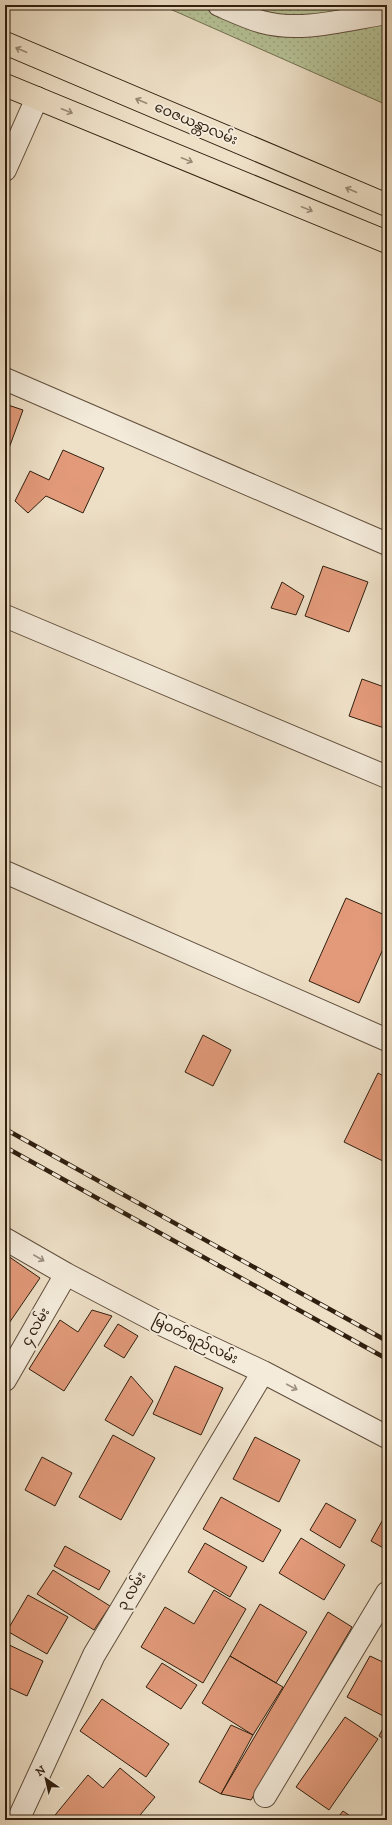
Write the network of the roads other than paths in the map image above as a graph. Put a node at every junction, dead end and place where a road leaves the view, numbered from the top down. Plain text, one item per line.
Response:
1 (219, 5) edge
2 (387, 13) edge
3 (5, 44) edge
4 (5, 85) edge
5 (37, 98) junction
6 (5, 170) edge
7 (387, 205) edge
8 (387, 242) edge
9 (5, 379) edge
10 (387, 544) edge
11 (5, 616) edge
12 (387, 777) edge
13 (5, 872) edge
14 (387, 1040) edge
15 (5, 1239) edge
16 (66, 1274) junction
17 (263, 1372) junction
18 (5, 1380) edge
19 (387, 1437) edge
20 (387, 1593) edge
21 (265, 1796) dead end
22 (18, 1820) edge

1 - 2 street
7 -> 3 main road, ဝေဇယန္တာလမ်း
4 - 5 main road
5 - 6 street
5 -> 8 main road
9 - 10 street
11 - 12 street
13 - 14 street
15 -> 16 street, မြဝတ်ရည်လမ်း
16 - 17 street, မြဝတ်ရည်လမ်း
16 - 18 street, ၄ လမ်း
17 -> 19 street, မြဝတ်ရည်လမ်း
17 - 22 street, ၃ လမ်း
20 - 21 street

